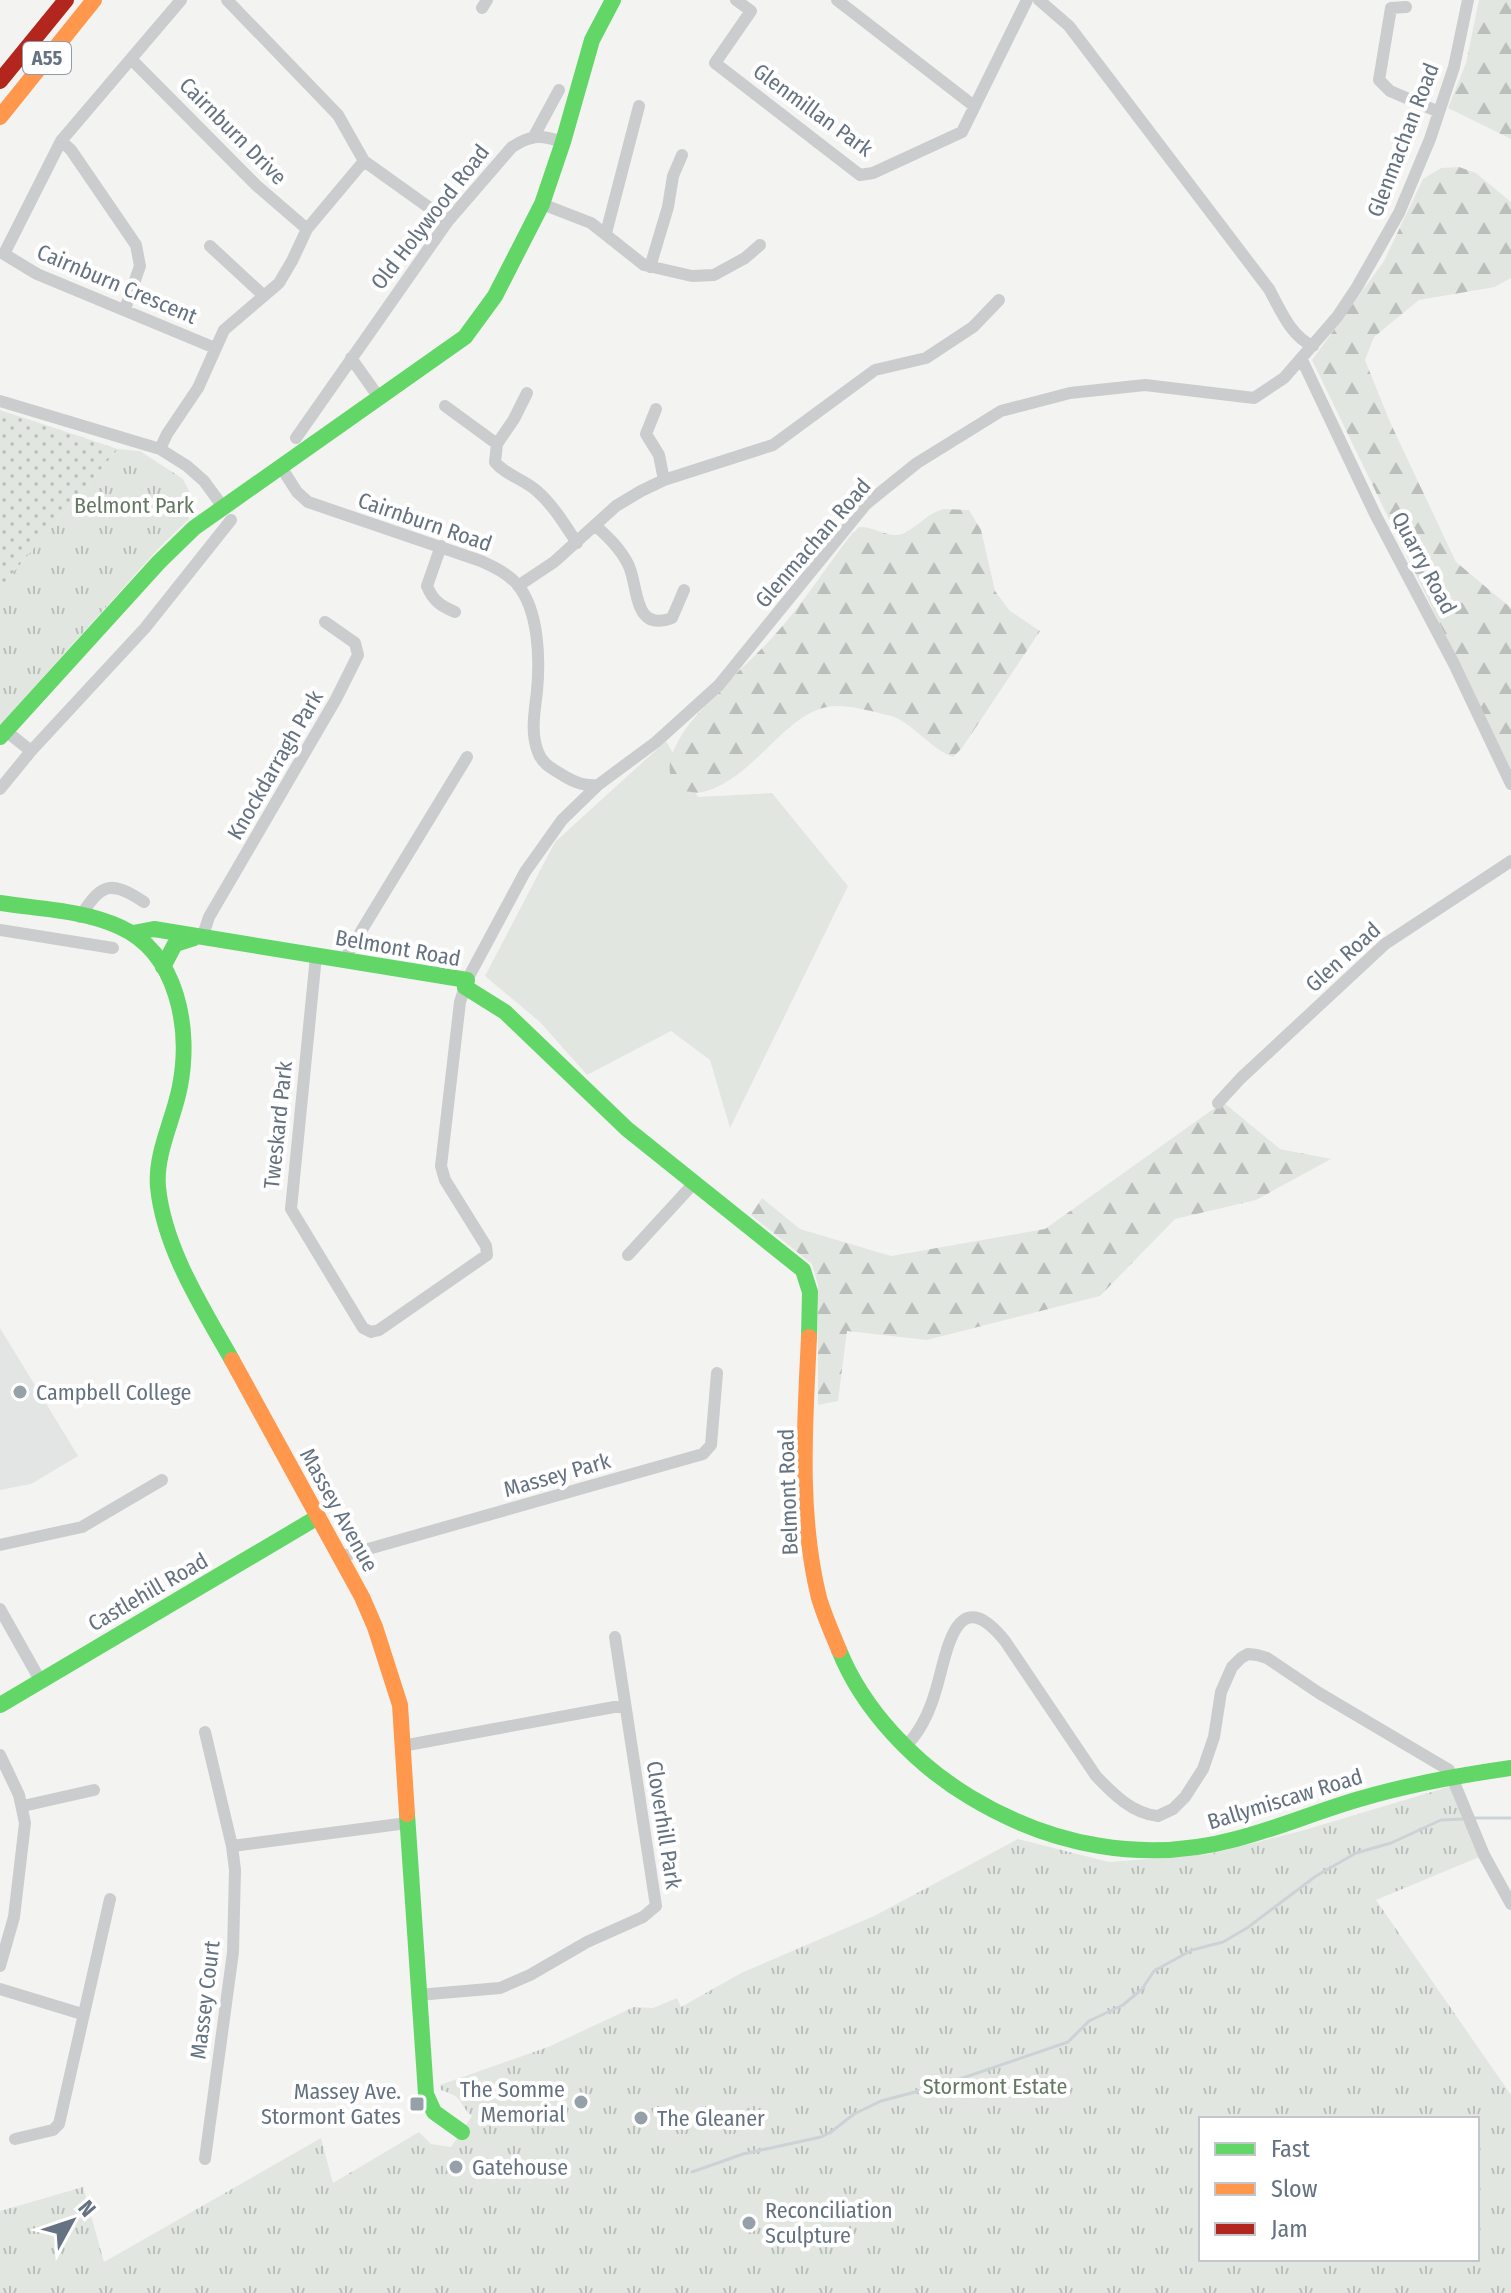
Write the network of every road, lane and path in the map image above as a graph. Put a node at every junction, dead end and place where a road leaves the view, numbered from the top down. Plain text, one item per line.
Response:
1 (66, 0) edge
2 (94, 0) edge
3 (181, 0) edge
4 (227, 0) edge
5 (613, 0) edge
6 (736, 0) edge
7 (760, 0) edge
8 (837, 0) edge
9 (1027, 0) edge
10 (1039, 0) edge
11 (1468, 0) edge
12 (1406, 7) dead end
13 (751, 11) junction
14 (132, 60) junction
15 (0, 81) edge
16 (559, 90) dead end
17 (639, 106) dead end
18 (974, 106) junction
19 (1439, 112) junction
20 (0, 117) edge
21 (533, 138) junction
22 (61, 141) junction
23 (563, 142) junction
24 (682, 155) dead end
25 (364, 161) junction
26 (542, 204) junction
27 (448, 221) junction
28 (307, 229) junction
29 (606, 233) junction
30 (760, 245) dead end
31 (210, 246) dead end
32 (2, 257) edge
33 (650, 267) junction
34 (264, 296) junction
35 (999, 300) dead end
36 (125, 309) junction
37 (1313, 346) junction
38 (215, 348) junction
39 (351, 358) junction
40 (1302, 360) junction
41 (527, 393) dead end
42 (380, 399) junction
43 (0, 401) edge
44 (445, 406) dead end
45 (656, 409) dead end
46 (296, 438) dead end
47 (497, 444) junction
48 (160, 449) junction
49 (281, 467) junction
50 (664, 480) junction
51 (227, 514) junction
52 (595, 525) junction
53 (194, 528) junction
54 (577, 543) junction
55 (210, 545) junction
56 (441, 546) junction
57 (518, 586) junction
58 (684, 590) dead end
59 (455, 612) dead end
60 (325, 622) dead end
61 (3, 734) edge
62 (31, 751) junction
63 (467, 757) dead end
64 (1511, 784) edge
65 (598, 785) junction
66 (0, 789) edge
67 (1511, 861) edge
68 (144, 902) dead end
69 (0, 903) edge
70 (80, 917) junction
71 (0, 930) edge
72 (133, 933) junction
73 (202, 938) junction
74 (113, 948) dead end
75 (316, 956) junction
76 (347, 961) junction
77 (163, 967) junction
78 (466, 984) junction
79 (1218, 1103) dead end
80 (695, 1182) junction
81 (628, 1255) dead end
82 (717, 1373) dead end
83 (162, 1480) dead end
84 (318, 1517) junction
85 (0, 1545) edge
86 (340, 1557) junction
87 (0, 1609) edge
88 (615, 1637) dead end
89 (40, 1680) junction
90 (0, 1705) edge
91 (625, 1705) junction
92 (205, 1732) dead end
93 (402, 1746) junction
94 (905, 1747) junction
95 (0, 1755) edge
96 (1511, 1768) edge
97 (1454, 1781) junction
98 (94, 1790) dead end
99 (23, 1806) junction
100 (407, 1823) junction
101 (232, 1846) junction
102 (110, 1899) dead end
103 (1511, 1904) edge
104 (0, 1966) edge
105 (0, 1989) edge
106 (418, 1995) junction
107 (82, 2014) junction
108 (462, 2132) dead end
109 (15, 2139) dead end
110 (205, 2159) dead end

1 - 15 main road, A55
2 - 20 main road, A55
3 - 14 street, Cairnburn Crescent
4 - 25 street
5 - 23 main road
6 - 13 street
7 - 13 street
8 - 18 street
9 - 18 street, Glenmillan Park
10 - 37 street
11 - 19 street, Glenmachan Road
12 - 19 street
13 - 18 street, Glenmillan Park
14 - 22 street, Cairnburn Crescent
14 - 28 street, Cairnburn Drive
16 - 21 street
17 - 29 street
19 - 37 street, Glenmachan Road
21 - 23 street
21 - 27 street, Old Holywood Road
22 - 32 street, Cairnburn Crescent
22 - 36 street
23 - 26 main road
24 - 33 street
25 - 27 street
25 - 28 street
26 - 29 street
26 - 42 main road
27 - 39 street, Old Holywood Road
28 - 34 street
29 - 33 street
30 - 33 street
31 - 34 street
32 - 36 street, Cairnburn Crescent
34 - 38 street
35 - 50 street
36 - 38 street, Cairnburn Crescent
37 - 40 street, Glenmachan Road
38 - 48 street
39 - 42 street
39 - 46 street, Old Holywood Road
40 - 64 street, Quarry Road
40 - 65 street, Glenmachan Road
41 - 47 street
42 - 49 main road
43 - 48 street
44 - 47 street
45 - 50 street
47 - 54 street
48 - 51 street
49 - 51 main road
49 - 56 street, Cairnburn Road
50 - 52 street
51 - 53 main road
51 - 55 street
52 - 54 street
52 - 58 street
53 - 55 street
53 - 61 main road
54 - 57 street
55 - 62 street
56 - 57 street, Cairnburn Road
56 - 59 street
57 - 65 street
60 - 73 street, Knockdarragh Park
61 - 62 street
62 - 66 street
63 - 76 street
65 - 78 street, Glenmachan Road
67 - 79 street, Glen Road
68 - 70 street
69 - 70 main road, Belmont Road
70 - 72 main road, Belmont Road
71 - 74 street
72 - 73 main road, Belmont Road
72 - 77 main road, Massey Avenue
73 - 75 main road, Belmont Road
73 - 77 main road
75 - 76 main road, Belmont Road
75 - 78 street, Tweskard Park
76 - 78 main road, Belmont Road
77 - 84 main road, Massey Avenue
78 - 80 main road, Belmont Road
80 - 81 street
80 - 94 main road, Belmont Road
82 - 86 street, Massey Park
83 - 85 street
84 - 86 main road, Massey Avenue
84 - 89 main road, Castlehill Road
86 - 93 main road, Massey Avenue
87 - 89 street
88 - 91 street, Cloverhill Park
89 - 90 main road, Castlehill Road
91 - 93 street
91 - 106 street, Cloverhill Park
92 - 101 street, Massey Court
93 - 100 main road, Massey Avenue
94 - 97 main road, Ballymiscaw Road
94 - 97 street
95 - 99 street
96 - 97 main road, Ballymiscaw Road
97 - 103 street
98 - 99 street
99 - 104 street
100 - 101 street
100 - 106 main road, Massey Avenue
101 - 110 street, Massey Court
102 - 107 street
105 - 107 street
106 - 108 main road, Massey Avenue
107 - 109 street

